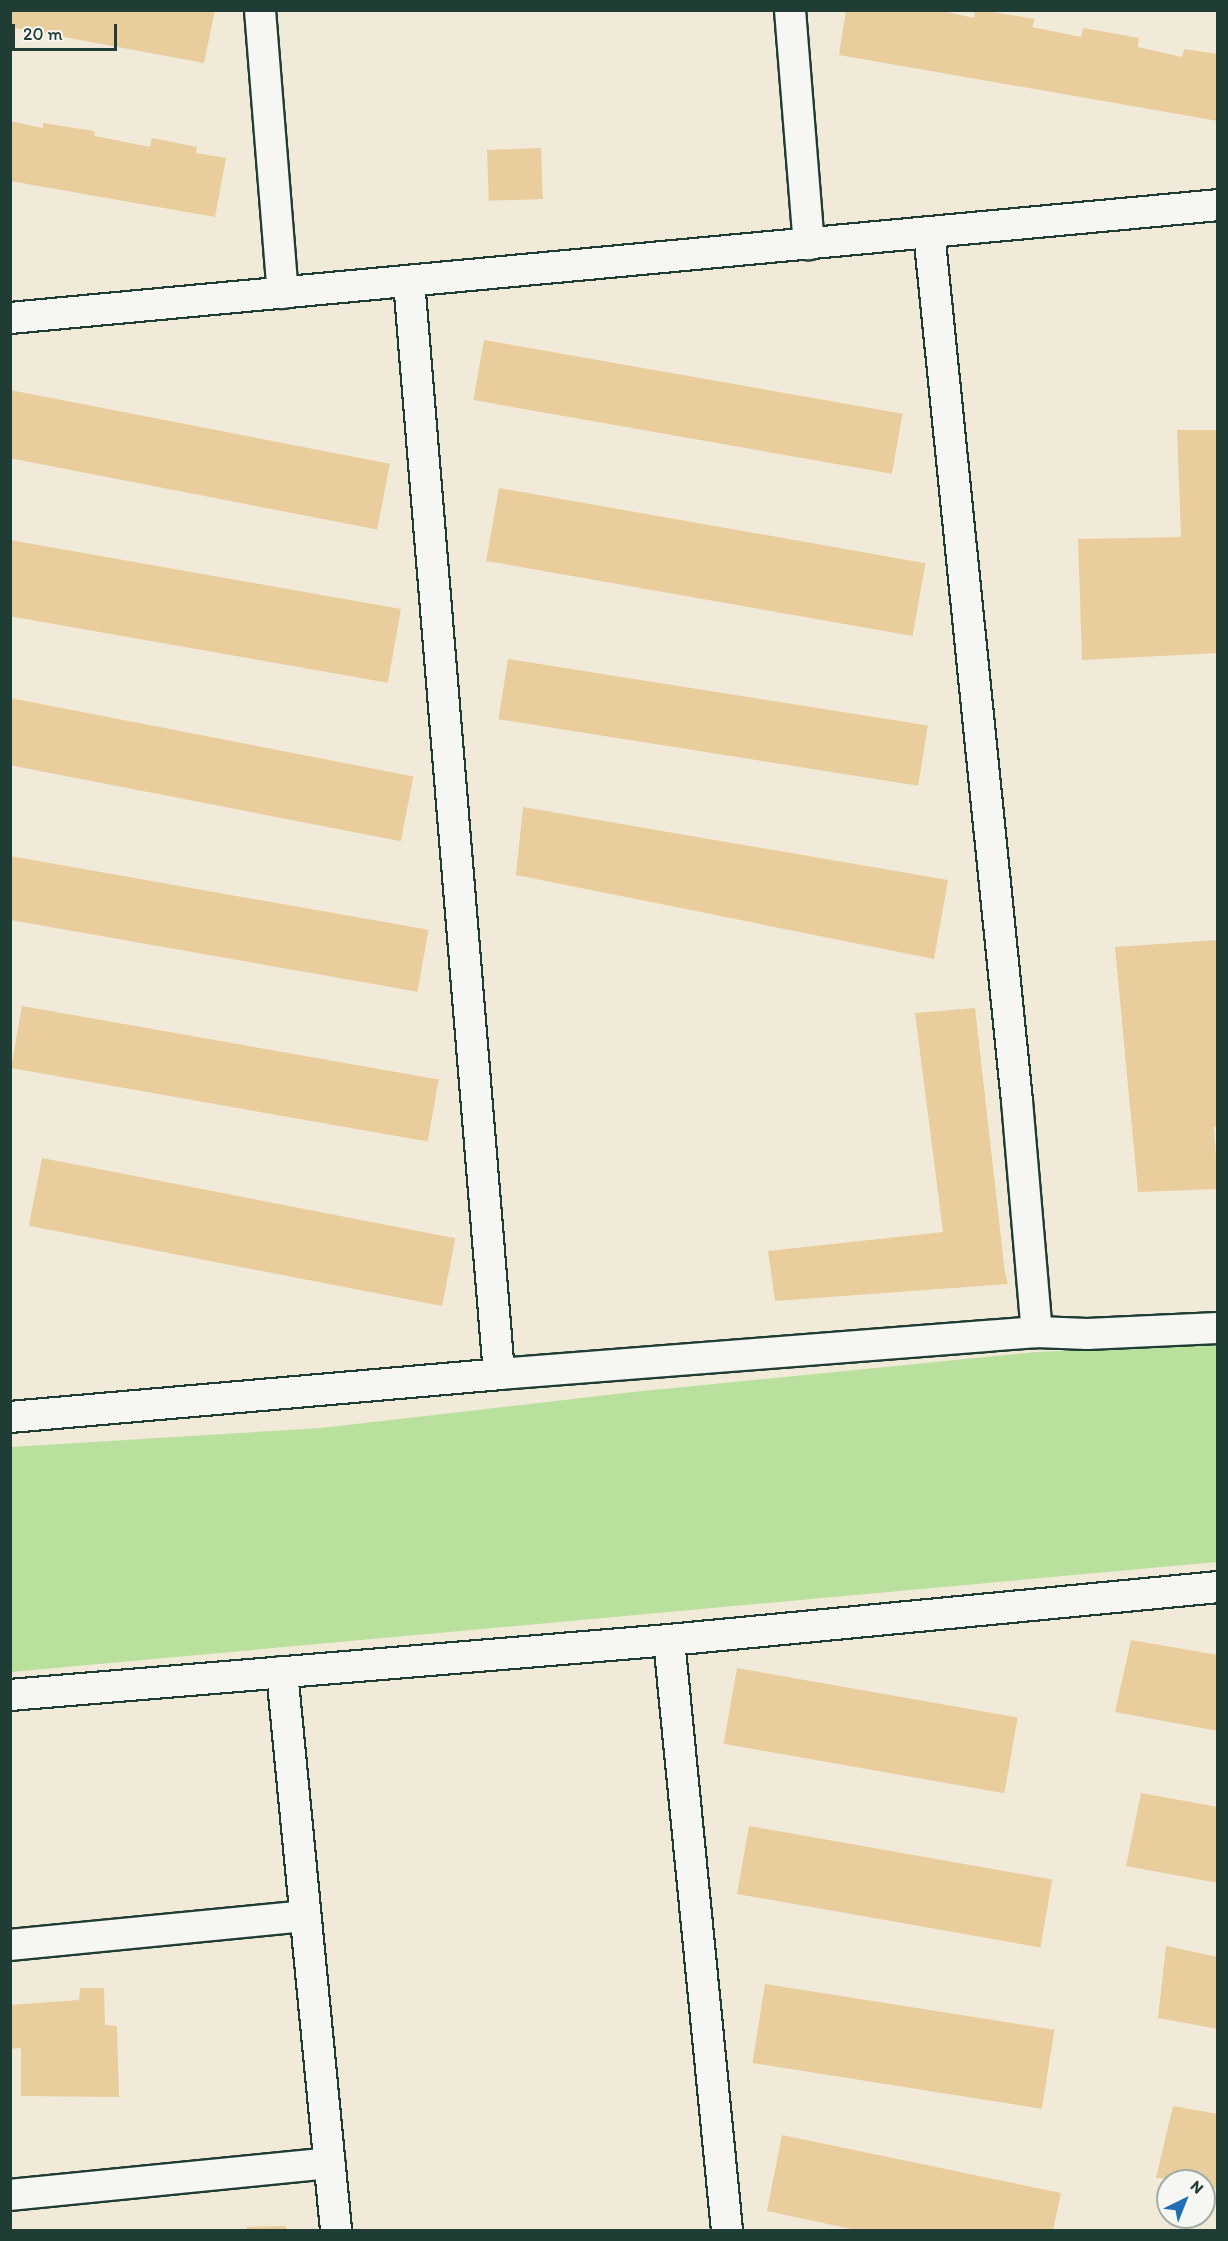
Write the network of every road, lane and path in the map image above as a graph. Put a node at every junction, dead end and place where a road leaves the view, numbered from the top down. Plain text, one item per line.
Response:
1 (260, 10) edge
2 (790, 10) edge
3 (1218, 206) edge
4 (929, 232) junction
5 (809, 244) junction
6 (409, 281) junction
7 (283, 293) junction
8 (10, 318) edge
9 (1218, 1328) edge
10 (1037, 1332) junction
11 (500, 1374) junction
12 (10, 1417) edge
13 (1218, 1587) edge
14 (669, 1640) junction
15 (282, 1672) junction
16 (10, 1695) edge
17 (305, 1916) junction
18 (10, 1945) edge
19 (329, 2163) junction
20 (10, 2194) edge
21 (336, 2230) edge
22 (727, 2230) edge

1 - 7 street
2 - 5 street
3 - 4 street
4 - 5 street
4 - 10 street
5 - 6 street
6 - 7 street
6 - 11 street
7 - 8 street
9 - 10 street
10 - 11 street
11 - 12 street
13 - 14 street
14 - 15 street
14 - 22 street
15 - 16 street
15 - 17 street
17 - 18 street
17 - 19 street
19 - 20 street
19 - 21 street

